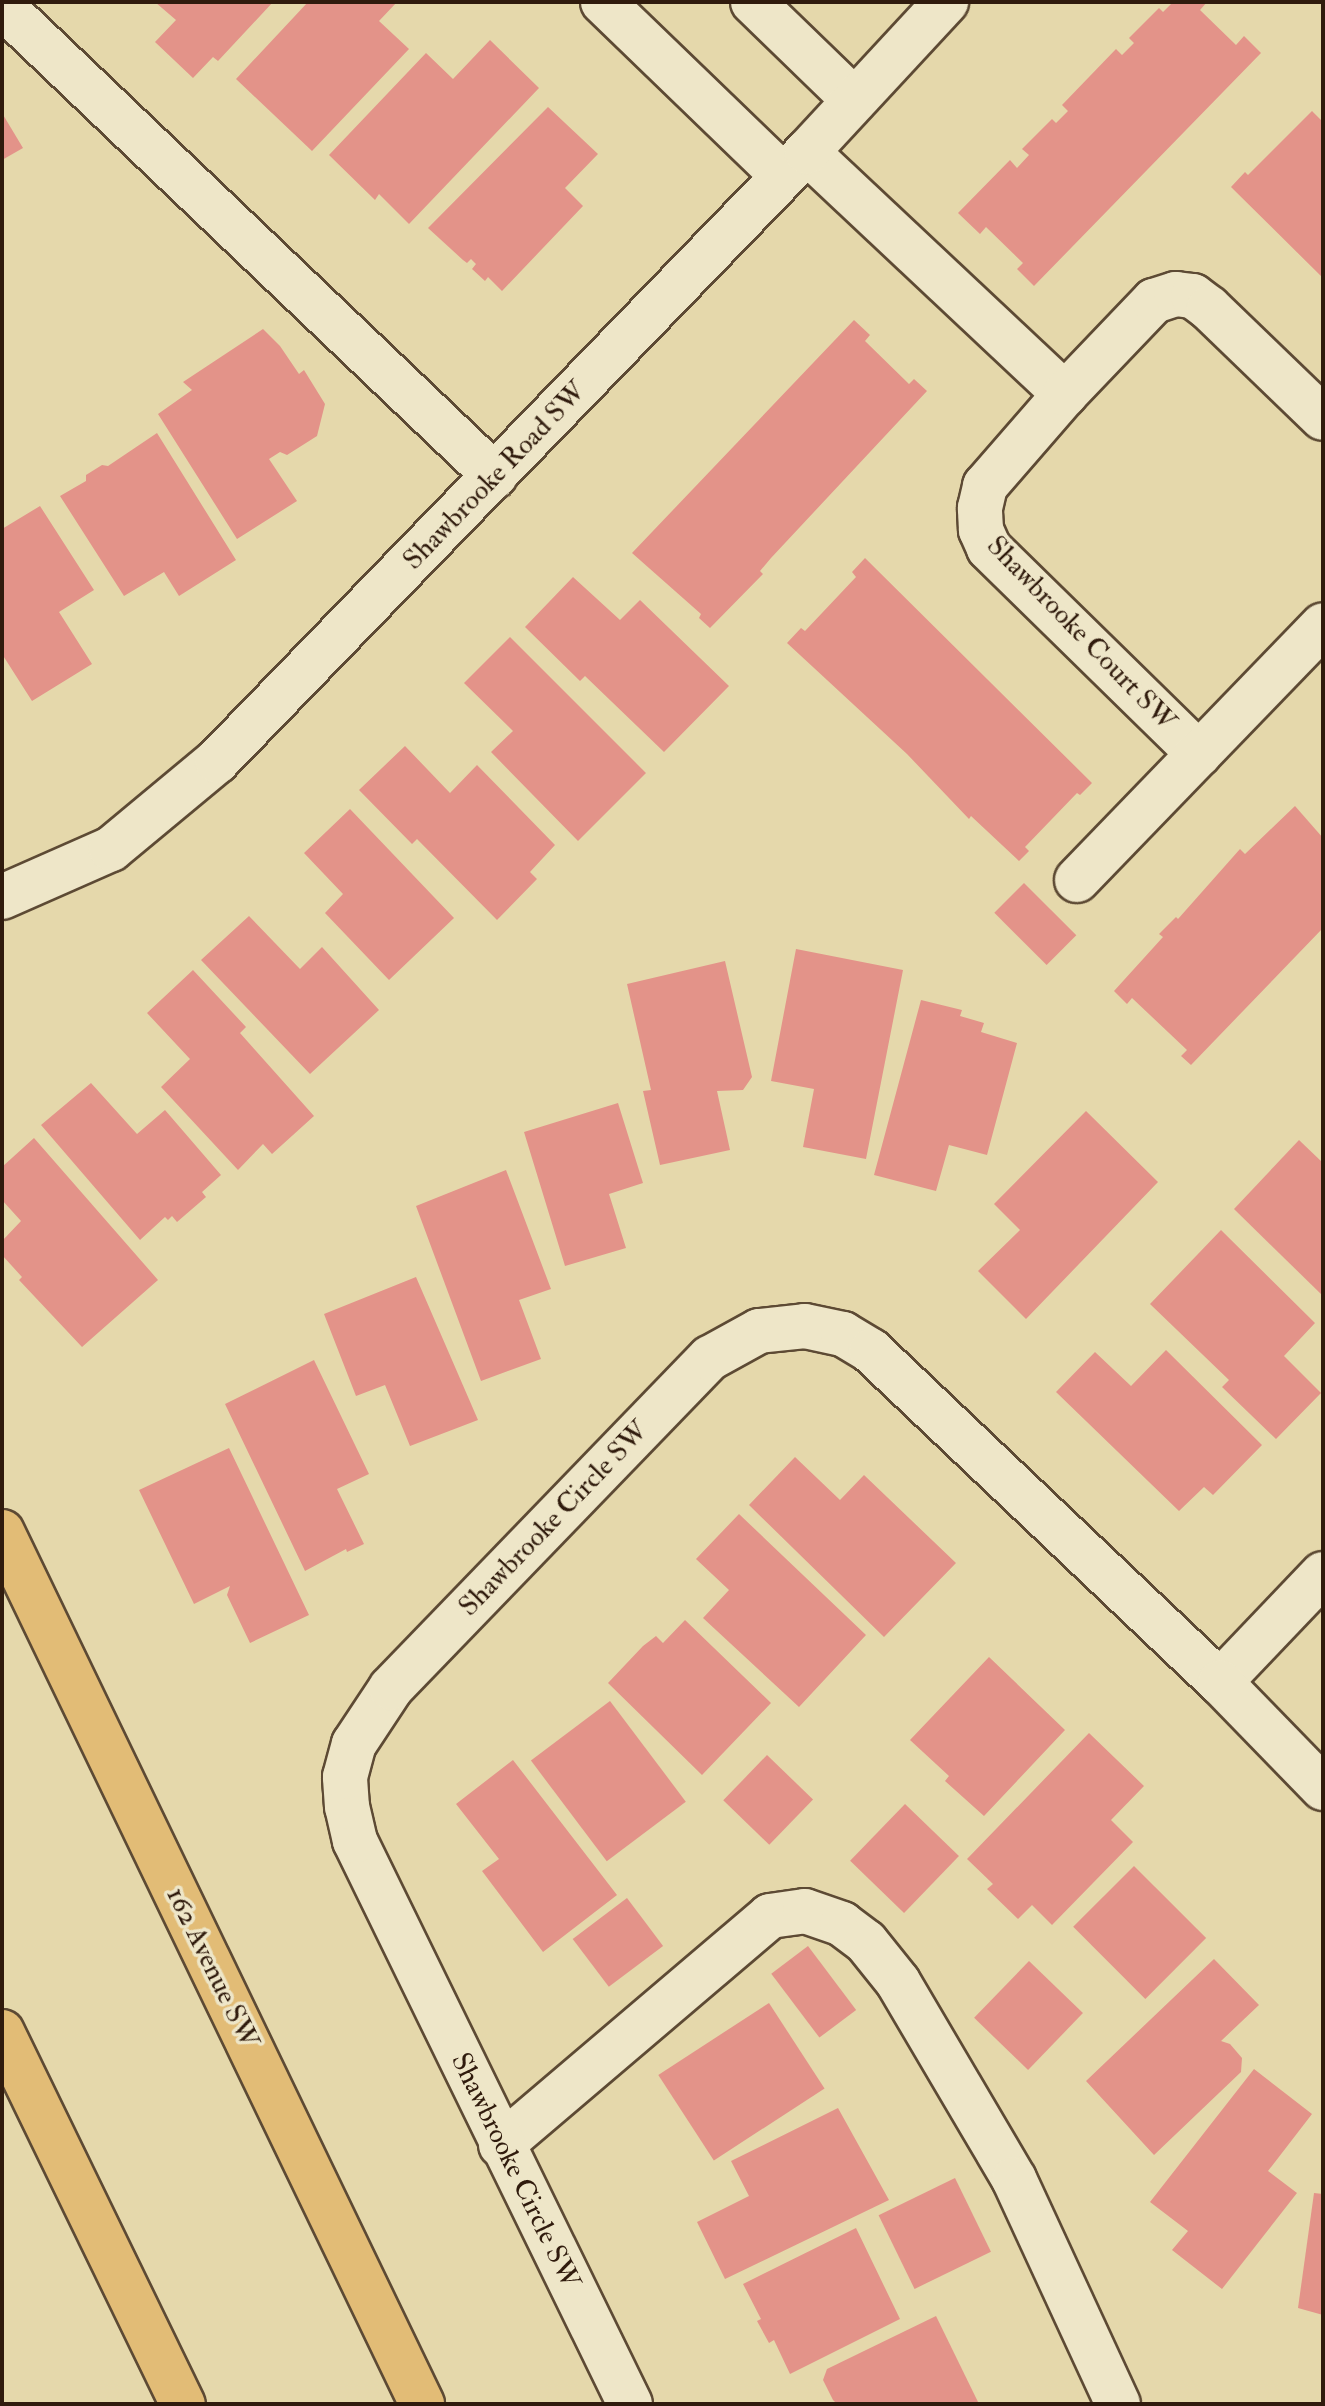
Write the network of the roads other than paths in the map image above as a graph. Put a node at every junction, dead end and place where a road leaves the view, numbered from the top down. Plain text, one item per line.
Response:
1 (603, 2) edge
2 (753, 2) edge
3 (946, 2) edge
4 (2, 6) edge
5 (854, 100) junction
6 (795, 164) junction
7 (1065, 394) junction
8 (1323, 418) edge
9 (495, 476) junction
10 (1323, 625) edge
11 (1199, 754) junction
12 (1077, 880) dead end
13 (2, 897) edge
14 (2, 1532) edge
15 (1323, 1574) edge
16 (1220, 1682) junction
17 (1323, 1788) edge
18 (2, 2032) edge
19 (501, 2145) junction
20 (183, 2404) edge
21 (422, 2404) edge
22 (630, 2404) edge
23 (1118, 2404) edge

1 - 6 street
2 - 5 street
3 - 5 street, Shawbrooke Road SW
4 - 9 street
5 - 6 street, Shawbrooke Road SW
6 - 7 street
6 - 9 street, Shawbrooke Road SW
7 - 8 street, Shawbrooke Court SW
7 - 11 street, Shawbrooke Court SW
9 - 13 street, Shawbrooke Road SW
10 - 11 street, Shawbrooke Court SW
11 - 12 street, Shawbrooke Court SW
14 - 21 main road, 162 Avenue SW
15 - 16 street
16 - 17 street, Shawbrooke Circle SW
16 - 19 street, Shawbrooke Circle SW
18 - 20 main road
19 - 22 street, Shawbrooke Circle SW
19 - 23 street

